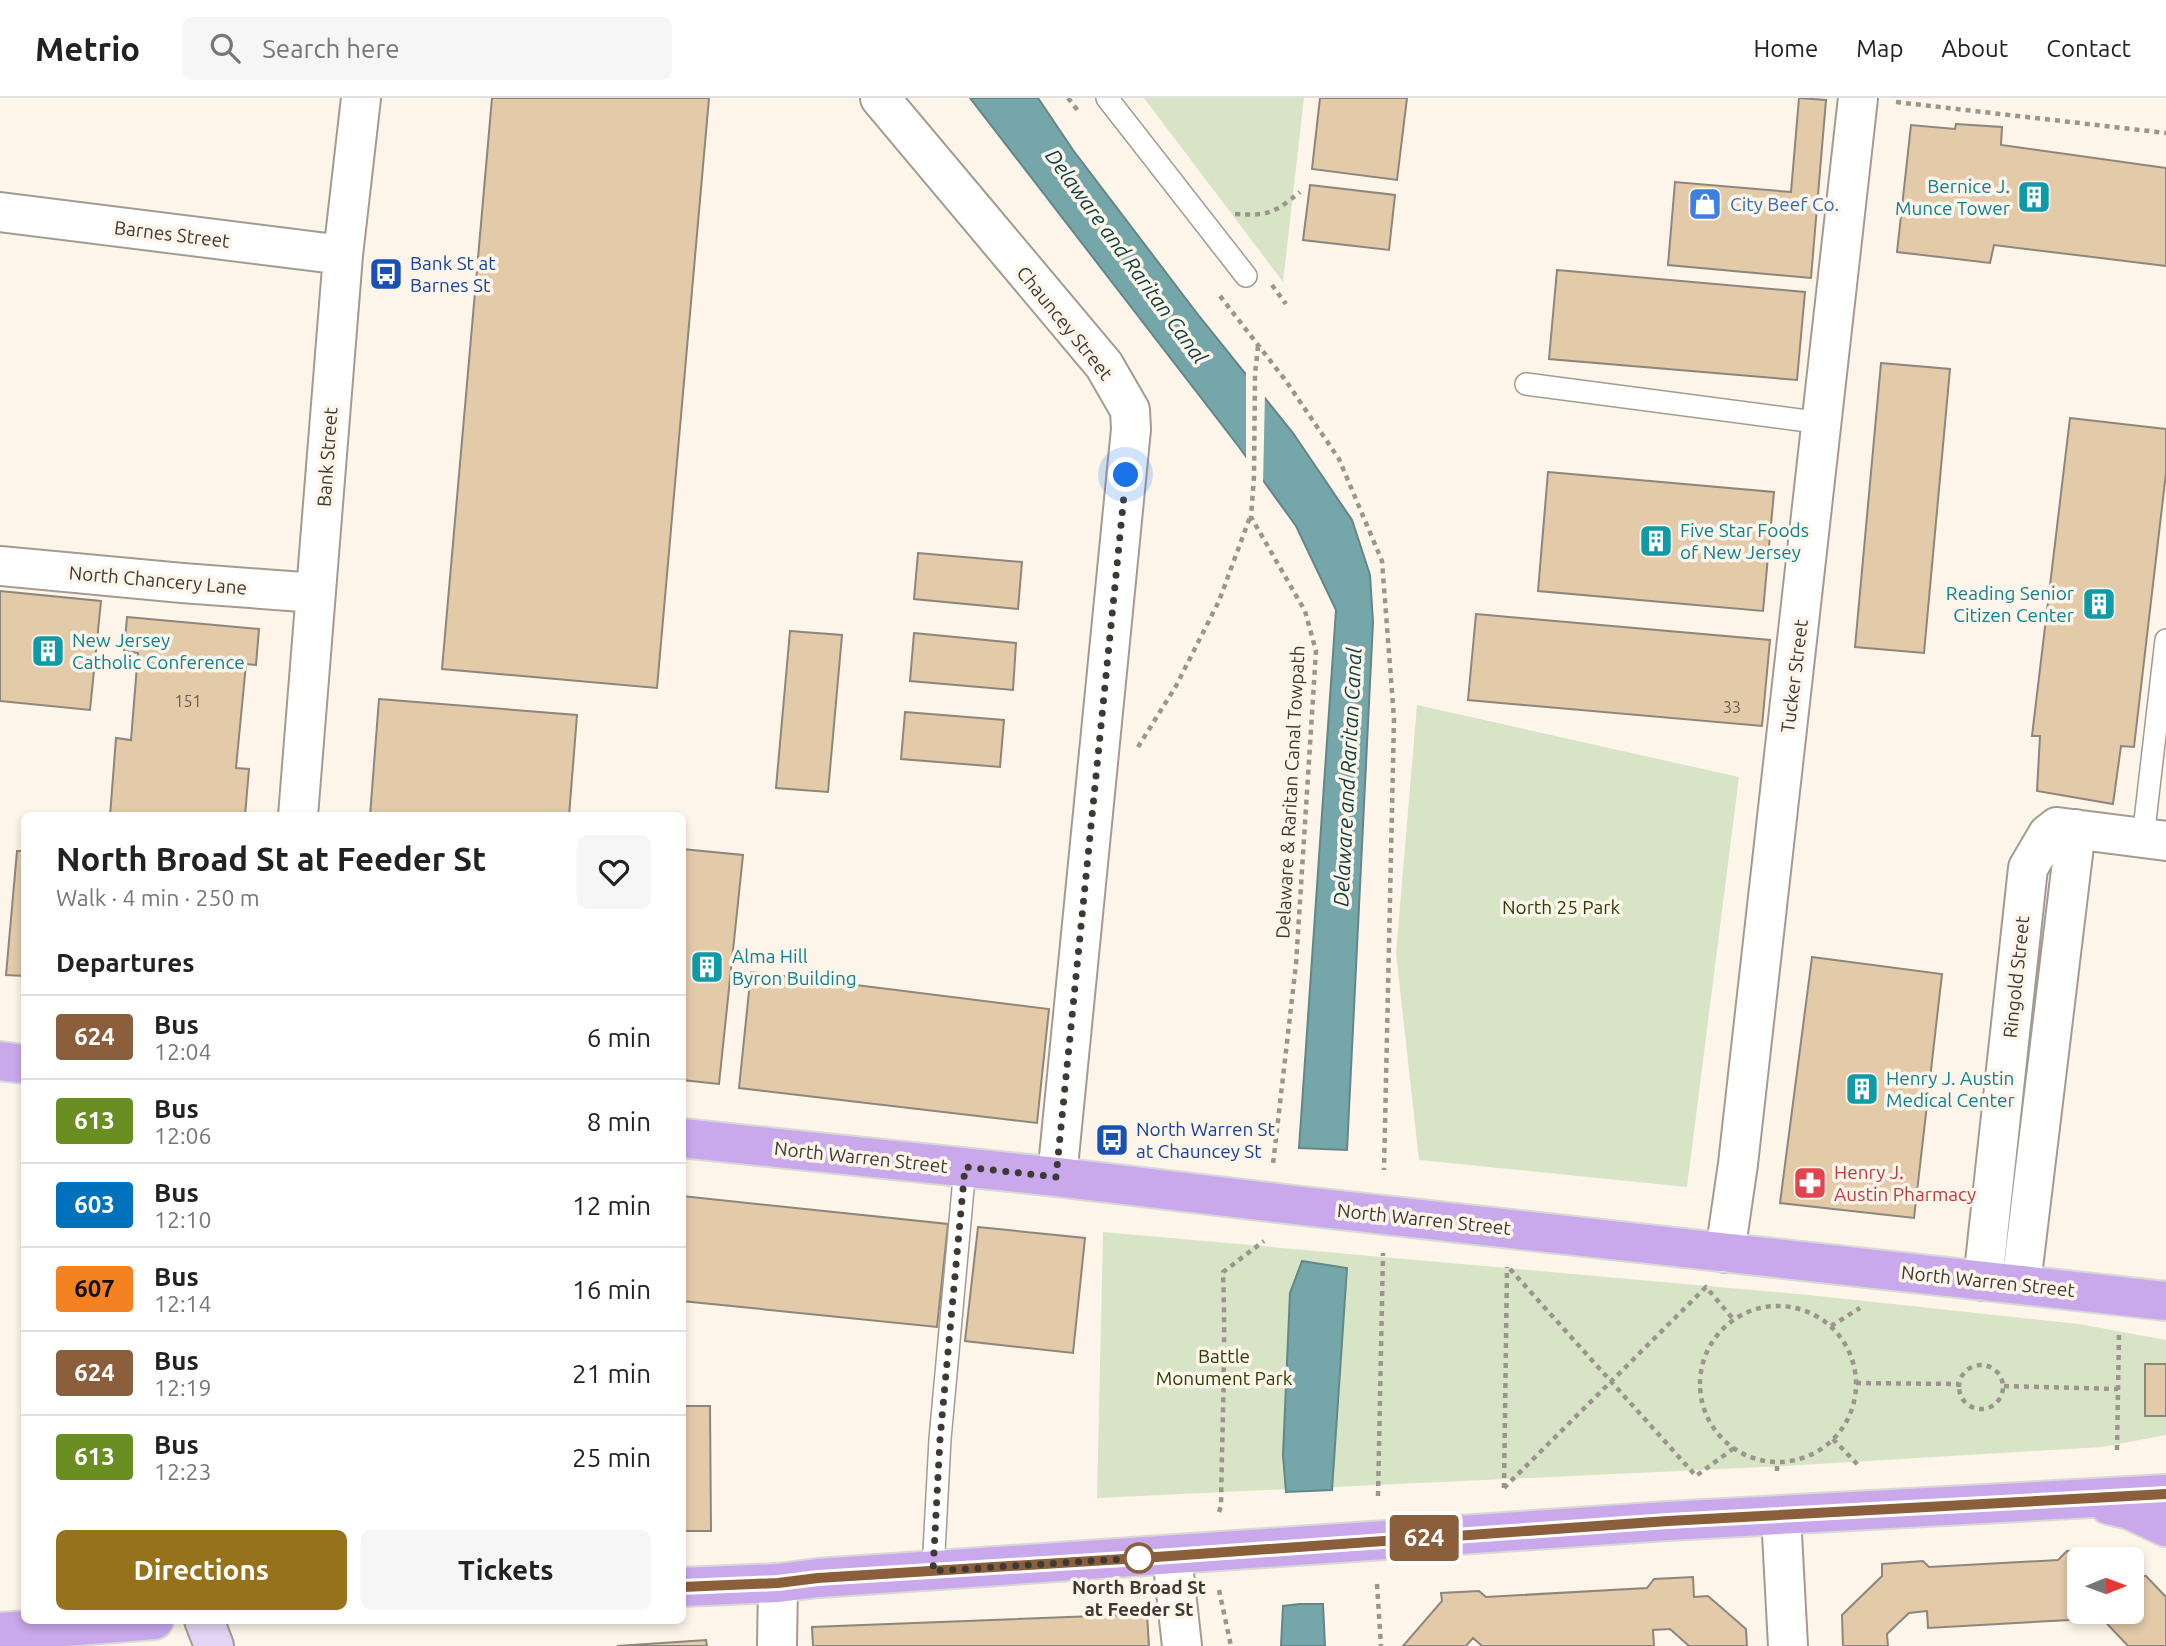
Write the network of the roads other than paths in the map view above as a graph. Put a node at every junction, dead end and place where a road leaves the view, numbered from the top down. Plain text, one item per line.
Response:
1 (360, 98) edge
2 (880, 98) edge
3 (1107, 98) edge
4 (1858, 98) edge
5 (0, 212) edge
6 (343, 255) junction
7 (1246, 276) dead end
8 (1526, 384) dead end
9 (1823, 423) junction
10 (0, 566) edge
11 (316, 593) junction
12 (2166, 639) edge
13 (298, 812) edge
14 (2076, 829) junction
15 (2155, 839) edge
16 (0, 1061) edge
17 (21, 1064) edge
18 (686, 1139) edge
19 (965, 1167) junction
20 (1056, 1177) junction
21 (1726, 1253) junction
22 (1983, 1281) junction
23 (2021, 1284) junction
24 (2166, 1301) edge
25 (2166, 1494) edge
26 (2083, 1498) junction
27 (1780, 1515) junction
28 (2166, 1527) edge
29 (1172, 1556) junction
30 (933, 1571) junction
31 (778, 1583) junction
32 (686, 1587) edge
33 (103, 1624) edge
34 (206, 1624) edge
35 (0, 1632) edge
36 (214, 1646) edge
37 (777, 1646) edge
38 (1182, 1646) edge
39 (1788, 1646) edge

1 - 6 street, Bank Street
2 - 20 street, Chauncey Street
3 - 7 lane
4 - 9 street, Tucker Street
5 - 6 street, Barnes Street
6 - 11 street, Bank Street
8 - 9 lane
9 - 21 street, Tucker Street
10 - 11 street, North Chancery Lane
11 - 13 street, Bank Street
12 - 15 lane
14 - 15 street, Ringold Street
14 - 22 street, Ringold Street
14 - 23 street
16 - 17 main road
18 - 19 main road, North Warren Street
19 - 20 main road, North Warren Street
19 - 30 lane
20 - 21 main road, North Warren Street
21 - 22 main road, North Warren Street
22 - 23 main road, North Warren Street
23 - 24 main road, North Warren Street
25 - 26 main road
26 - 27 main road
26 - 28 main road
27 - 29 main road
27 - 39 street
29 - 30 main road
29 - 38 street
30 - 31 main road
31 - 32 main road
31 - 37 street
33 - 35 main road
34 - 36 street

